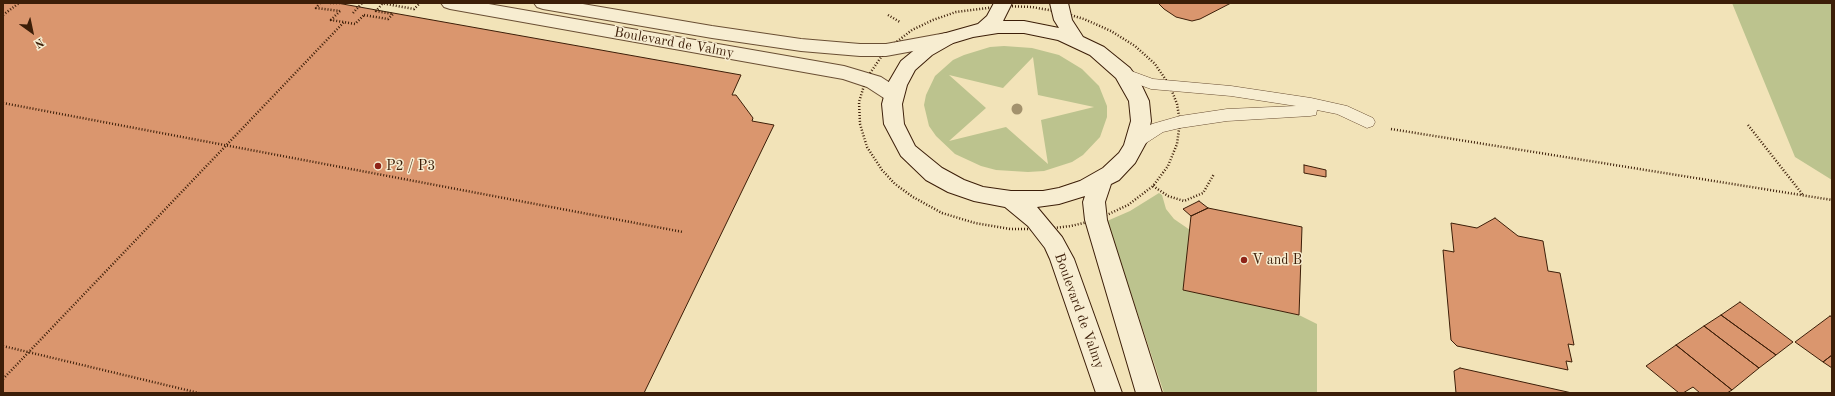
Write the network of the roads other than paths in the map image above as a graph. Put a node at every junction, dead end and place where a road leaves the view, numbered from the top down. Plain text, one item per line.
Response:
1 (450, 3) edge
2 (543, 3) edge
3 (1003, 4) edge
4 (1060, 7) edge
5 (985, 28) junction
6 (946, 39) junction
7 (1075, 39) junction
8 (1123, 73) junction
9 (894, 95) junction
10 (1341, 110) junction
11 (1367, 122) dead end
12 (1137, 141) junction
13 (1101, 180) junction
14 (1011, 200) junction
15 (1109, 393) edge
16 (1149, 393) edge

1 - 9 main road, Boulevard de Valmy
2 - 6 main road, Boulevard de Valmy
3 - 5 main road
4 - 7 main road
5 - 6 main road
5 - 7 main road
6 - 9 main road
7 - 8 main road
8 - 10 lane
8 - 12 main road
9 - 14 main road
10 - 11 lane
10 - 12 lane
12 - 13 main road
13 - 14 main road
13 - 16 main road
14 - 15 main road, Boulevard de Valmy

